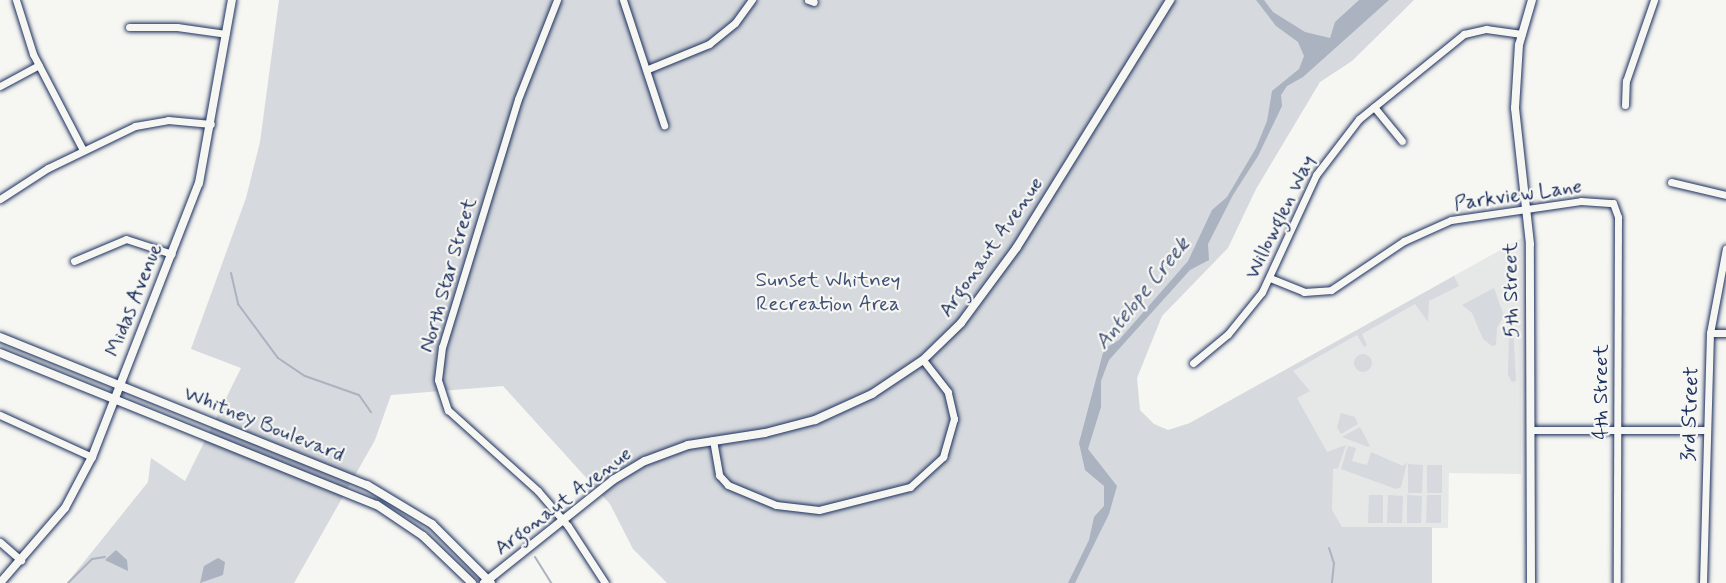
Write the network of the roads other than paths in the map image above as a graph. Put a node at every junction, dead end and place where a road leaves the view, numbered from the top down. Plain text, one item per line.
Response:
1 (16, 0) edge
2 (232, 0) edge
3 (557, 0) edge
4 (623, 0) edge
5 (752, 0) edge
6 (1170, 0) edge
7 (1532, 0) edge
8 (1654, 0) edge
9 (129, 27) dead end
10 (226, 34) junction
11 (1522, 34) junction
12 (39, 65) junction
13 (648, 69) junction
14 (0, 86) edge
15 (1625, 105) dead end
16 (1374, 107) junction
17 (211, 124) junction
18 (664, 125) dead end
19 (1402, 141) dead end
20 (83, 150) junction
21 (1671, 182) dead end
22 (1726, 195) edge
23 (0, 199) edge
24 (1613, 203) joint
25 (1527, 207) junction
26 (1726, 248) edge
27 (172, 254) junction
28 (74, 261) dead end
29 (1724, 262) edge
30 (1270, 278) junction
31 (1710, 333) junction
32 (1726, 333) edge
33 (0, 337) edge
34 (0, 353) edge
35 (923, 360) junction
36 (1194, 363) dead end
37 (119, 386) junction
38 (114, 399) junction
39 (0, 415) edge
40 (1530, 430) junction
41 (1618, 430) junction
42 (1705, 430) junction
43 (713, 440) junction
44 (92, 457) junction
45 (563, 520) junction
46 (0, 542) edge
47 (21, 560) junction
48 (488, 582) edge
49 (0, 583) edge
50 (472, 583) edge
51 (605, 583) edge
52 (1531, 583) edge
53 (1617, 583) edge
54 (1703, 583) edge

1 - 12 street
2 - 10 street, Midas Avenue
3 - 45 street, North Star Street
4 - 13 street
5 - 13 street
6 - 35 street, Argonaut Avenue
7 - 11 street, 5th Street
8 - 15 street
9 - 10 street
10 - 17 street, Midas Avenue
11 - 16 street, Willowglen Way
11 - 25 street, 5th Street
12 - 14 street
12 - 20 street
13 - 18 street
16 - 19 street
16 - 30 street, Willowglen Way
17 - 20 street
17 - 27 street, Midas Avenue
20 - 23 street
21 - 22 street
24 - 25 street, Parkview Lane
24 - 41 street, 4th Street
25 - 30 street, Parkview Lane
25 - 40 street, 5th Street
26 - 29 street, 3rd Street
27 - 28 street
27 - 37 street, Midas Avenue
29 - 31 street, 3rd Street
30 - 36 street, Willowglen Way
31 - 32 street
31 - 42 street, 3rd Street
33 - 37 street, Whitney Boulevard
34 - 38 street, Whitney Boulevard
35 - 43 street, Argonaut Avenue
35 - 43 street
37 - 38 street, Midas Avenue
37 - 48 street, Whitney Boulevard
38 - 44 street, Midas Avenue
38 - 50 street, Whitney Boulevard
39 - 44 street
40 - 41 street
40 - 52 street, 5th Street
41 - 42 street
41 - 53 street, 4th Street
42 - 54 street, 3rd Street
43 - 45 street, Argonaut Avenue
44 - 47 street, Midas Avenue
45 - 48 street, Argonaut Avenue
45 - 51 street, North Star Street
46 - 47 street
47 - 49 street, Midas Avenue

